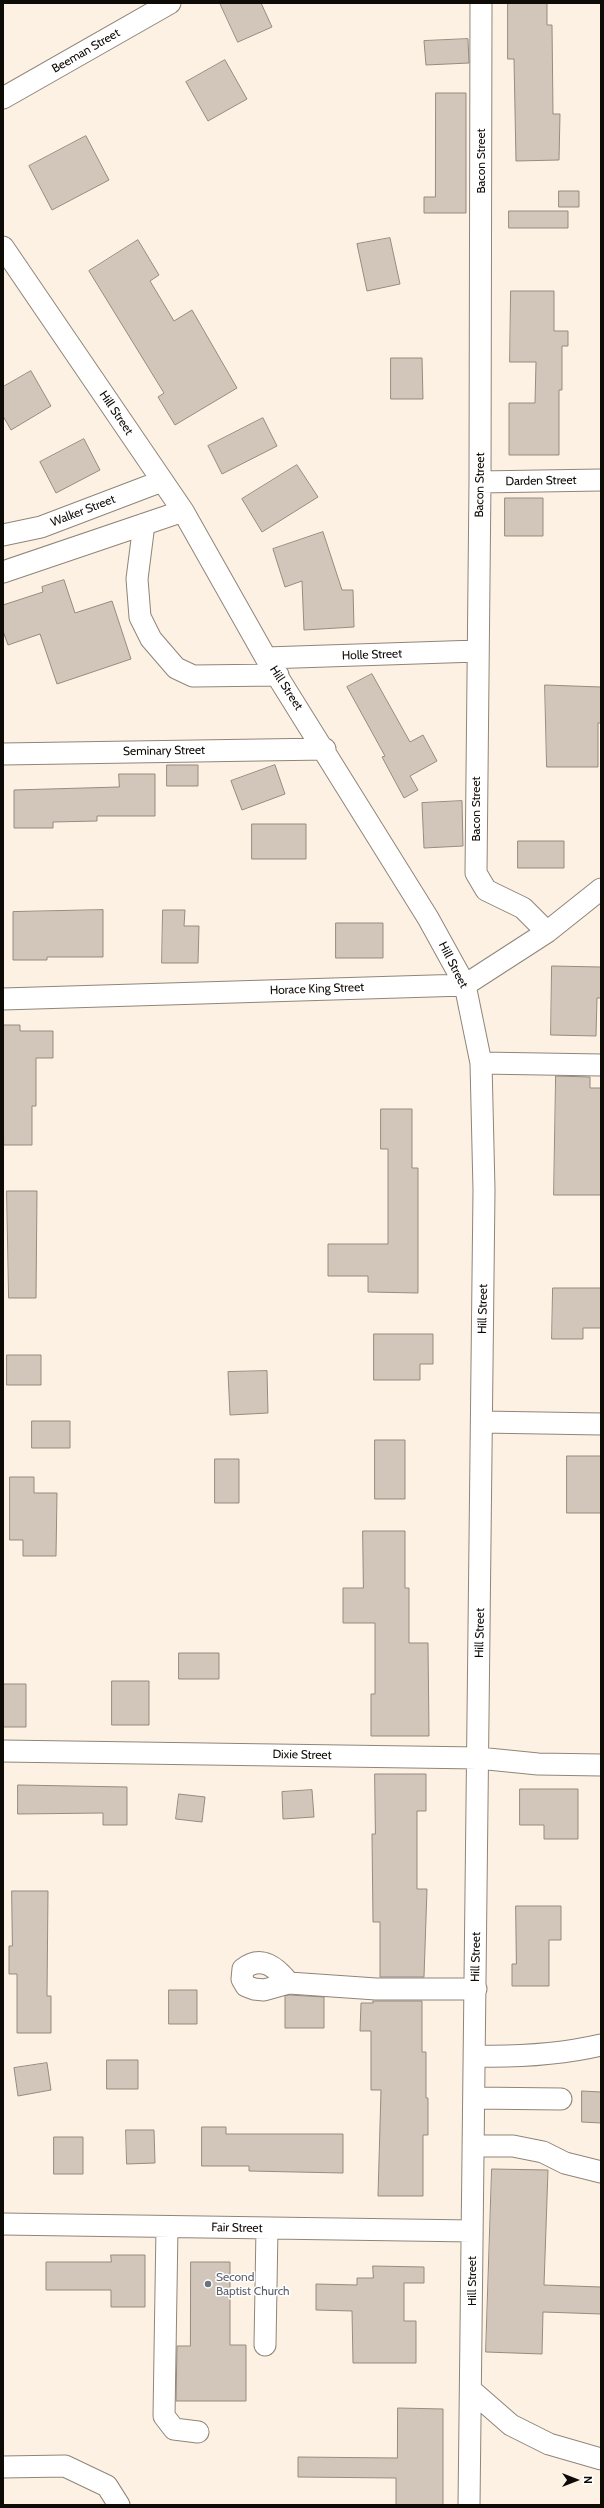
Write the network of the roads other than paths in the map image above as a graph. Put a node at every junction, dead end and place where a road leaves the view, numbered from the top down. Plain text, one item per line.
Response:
1 (170, 3) edge
2 (481, 3) edge
3 (3, 98) edge
4 (3, 247) edge
5 (601, 480) edge
6 (162, 481) junction
7 (480, 482) junction
8 (183, 512) junction
9 (144, 524) junction
10 (3, 535) edge
11 (3, 572) edge
12 (477, 651) junction
13 (266, 658) junction
14 (278, 676) junction
15 (325, 749) junction
16 (3, 754) edge
17 (601, 889) edge
18 (547, 932) junction
19 (465, 985) junction
20 (3, 1000) edge
21 (481, 1063) junction
22 (601, 1065) edge
23 (482, 1422) junction
24 (601, 1424) edge
25 (3, 1751) edge
26 (478, 1758) junction
27 (601, 1765) edge
28 (289, 1983) dead end
29 (476, 1989) junction
30 (601, 2045) edge
31 (475, 2056) junction
32 (474, 2098) junction
33 (561, 2099) dead end
34 (474, 2146) junction
35 (601, 2172) edge
36 (3, 2224) edge
37 (167, 2227) junction
38 (267, 2228) junction
39 (472, 2231) junction
40 (265, 2345) dead end
41 (472, 2391) junction
42 (198, 2432) dead end
43 (601, 2459) edge
44 (3, 2467) edge
45 (119, 2505) edge
46 (469, 2505) edge

1 - 3 street, Beeman Street
2 - 7 street, Bacon Street
4 - 6 street, Hill Street
5 - 7 street, Darden Street
6 - 8 street, Hill Street
6 - 10 street, Walker Street
7 - 12 street, Bacon Street
8 - 9 street
8 - 13 street, Hill Street
9 - 11 street
9 - 14 street
12 - 13 street, Holle Street
12 - 18 street, Bacon Street
13 - 14 street, Hill Street
14 - 15 street, Hill Street
15 - 16 street, Seminary Street
15 - 19 street, Hill Street
17 - 18 street
18 - 19 street
19 - 20 street, Horace King Street
19 - 21 street, Hill Street
21 - 22 street
21 - 23 street, Hill Street
23 - 24 street
23 - 26 street, Hill Street
25 - 26 street, Dixie Street
26 - 27 street, Dixie Street
26 - 29 street, Hill Street
28 - 29 street
29 - 31 street, Hill Street
30 - 31 street
31 - 32 street, Hill Street
32 - 33 street
32 - 34 street, Hill Street
34 - 35 street
34 - 39 street, Hill Street
36 - 37 street, Fair Street
37 - 38 street, Fair Street
37 - 42 street
38 - 39 street, Fair Street
38 - 40 street
39 - 41 street, Hill Street
41 - 43 street
41 - 46 street, Hill Street
44 - 45 street

